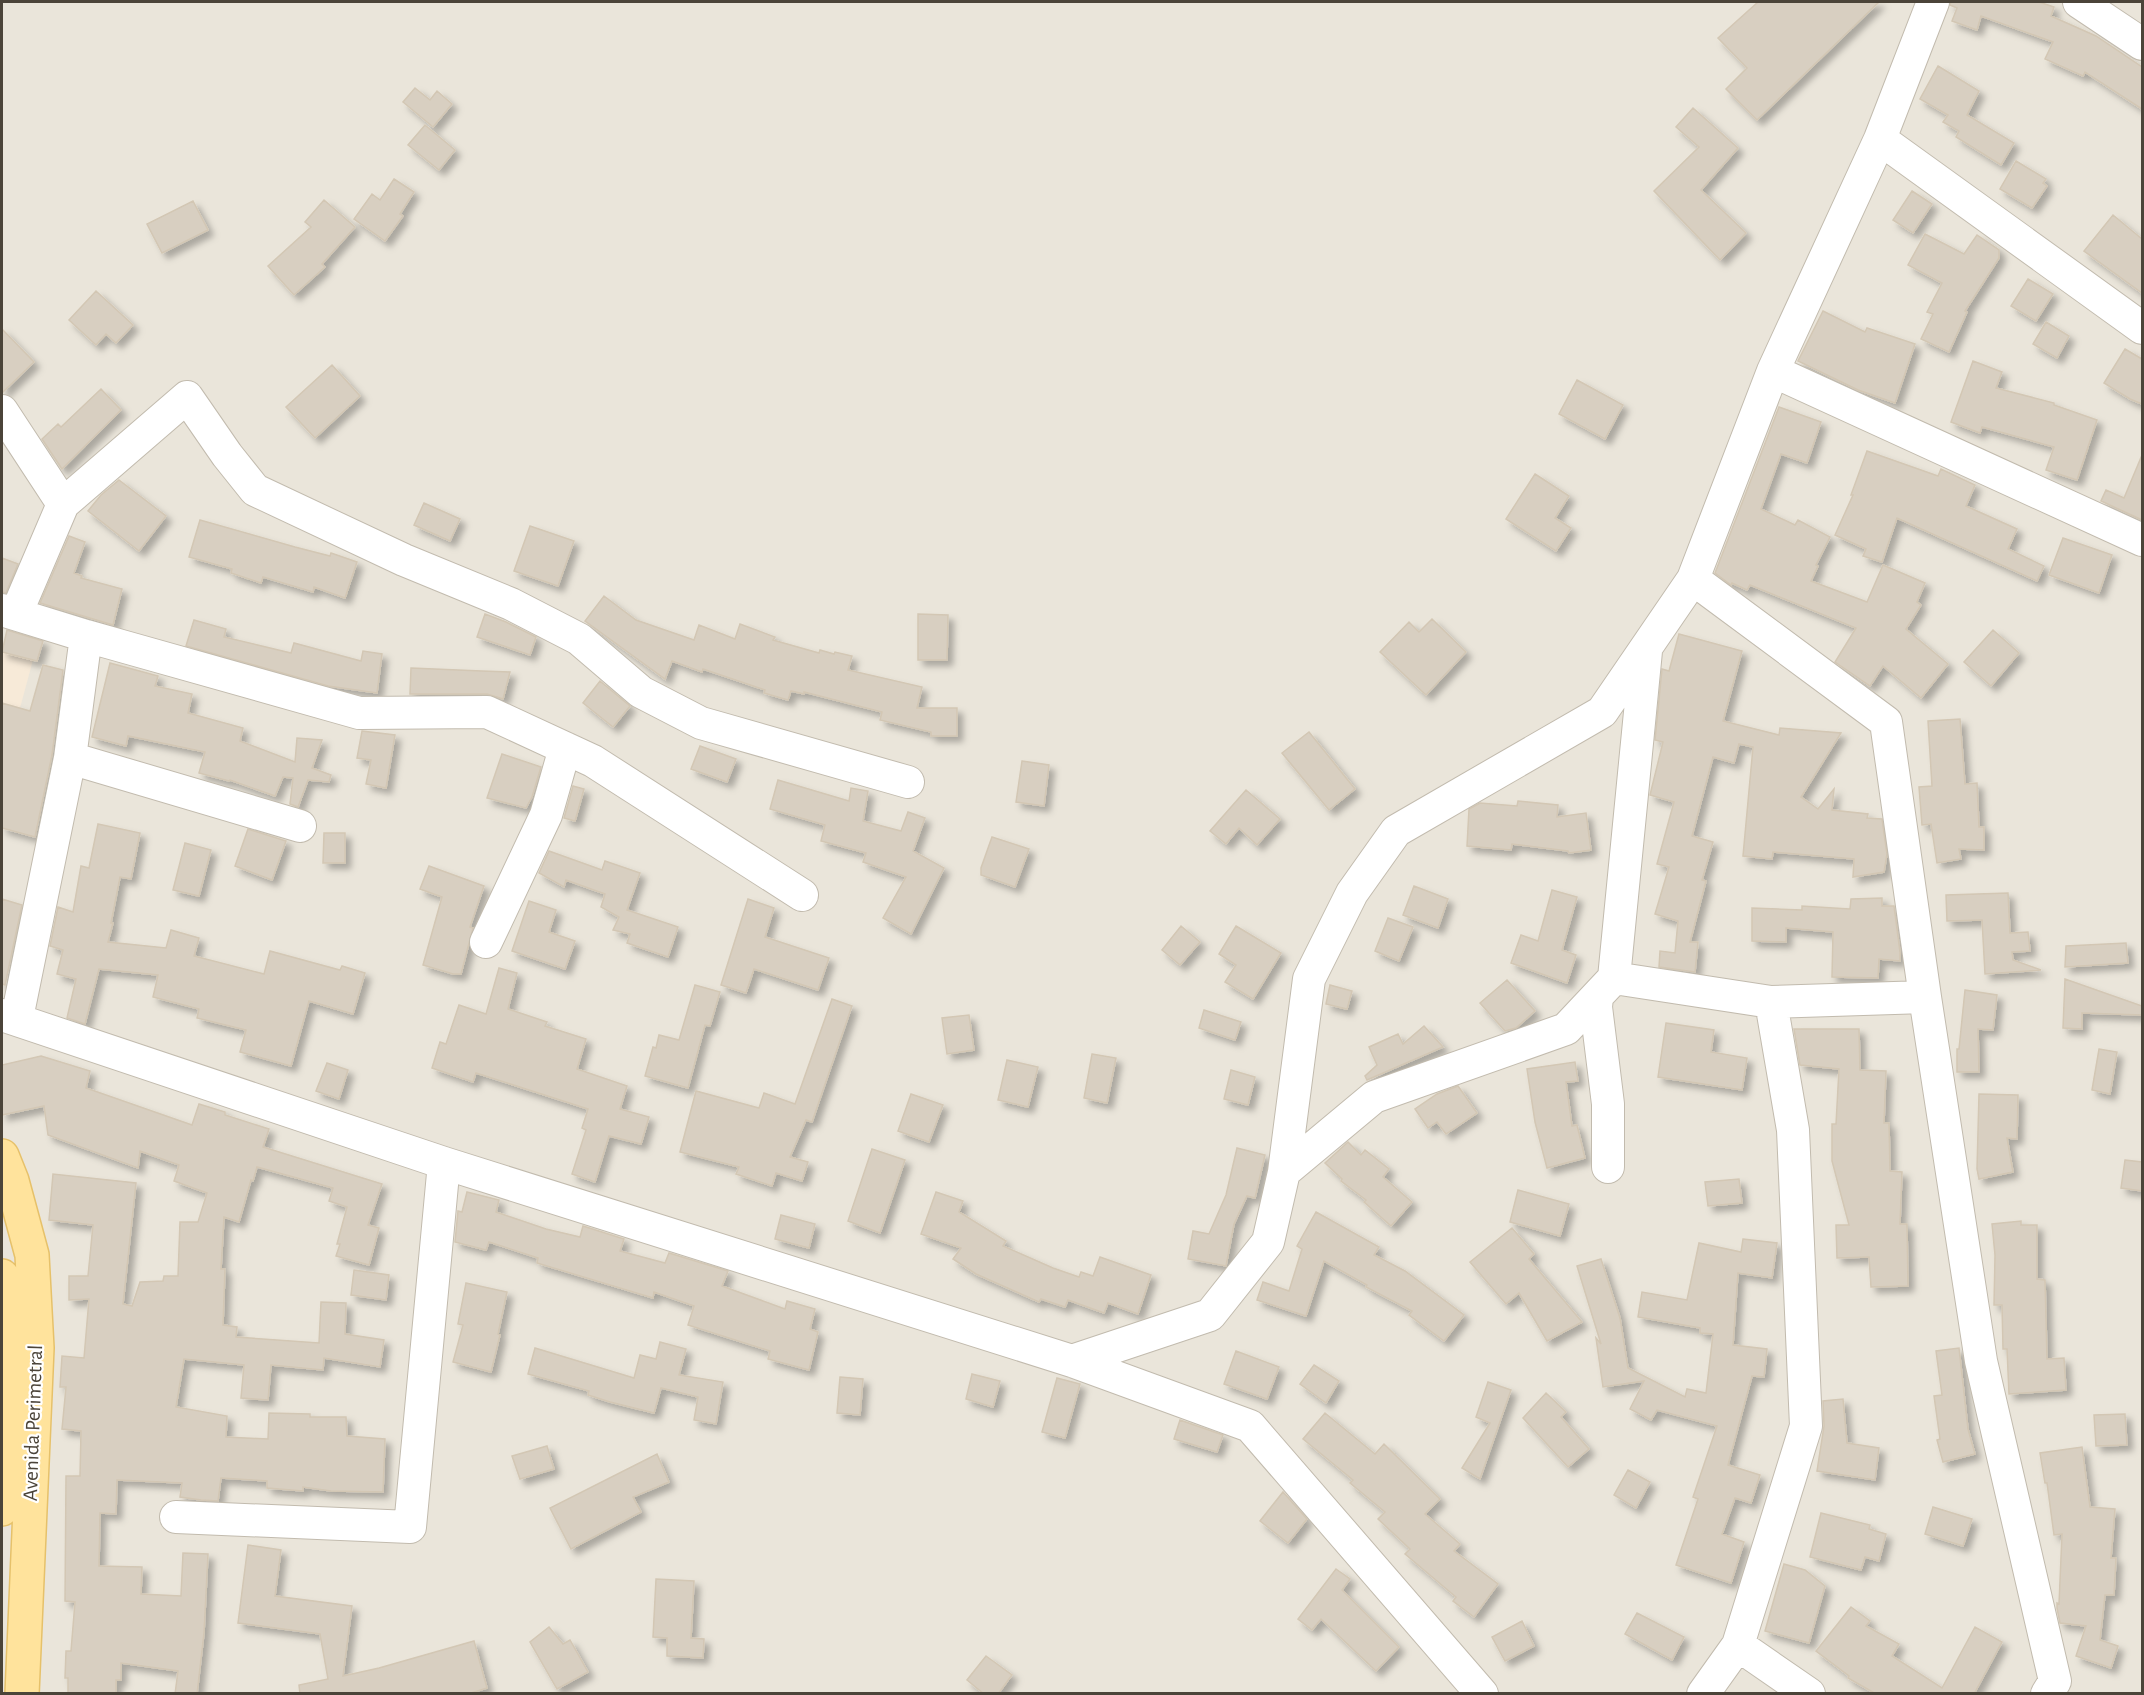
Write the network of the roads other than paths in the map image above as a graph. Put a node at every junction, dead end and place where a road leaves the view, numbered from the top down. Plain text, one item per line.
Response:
1 (1933, 2) edge
2 (2079, 2) edge
3 (2142, 44) edge
4 (1880, 140) junction
5 (2142, 328) edge
6 (1773, 371) junction
7 (2, 411) edge
8 (63, 504) junction
9 (2142, 540) edge
10 (1693, 579) junction
11 (9, 612) edge
12 (86, 636) junction
13 (1646, 647) junction
14 (565, 748) junction
15 (70, 758) junction
16 (908, 782) dead end
17 (300, 826) dead end
18 (802, 895) dead end
19 (486, 942) dead end
20 (1605, 987) junction
21 (1925, 997) junction
22 (1772, 1002) junction
23 (9, 1016) edge
24 (2, 1156) edge
25 (444, 1163) junction
26 (1608, 1167) dead end
27 (1284, 1172) junction
28 (2, 1276) edge
29 (1072, 1361) junction
30 (2, 1509) edge
31 (176, 1517) dead end
32 (1738, 1646) junction
33 (22, 1694) edge
34 (1482, 1694) edge
35 (1703, 1694) edge
36 (1809, 1694) edge
37 (2047, 1694) edge

1 - 4 street
2 - 3 street
4 - 5 street
4 - 6 street
6 - 9 street
6 - 10 street
7 - 8 street
8 - 11 street
8 - 16 street
10 - 13 street
10 - 21 street
11 - 12 street
12 - 14 street
12 - 15 street
13 - 20 street
13 - 27 street
14 - 18 street
14 - 19 street
15 - 17 street
15 - 23 street
20 - 22 street
20 - 26 street
20 - 27 street
21 - 22 street
21 - 37 street
22 - 32 street
23 - 25 street
24 - 33 main road, Avenida Perimetral
25 - 29 street
25 - 31 street
27 - 29 street
28 - 30 main road, Avenida Perimetral
29 - 34 street
32 - 35 street
32 - 36 street

